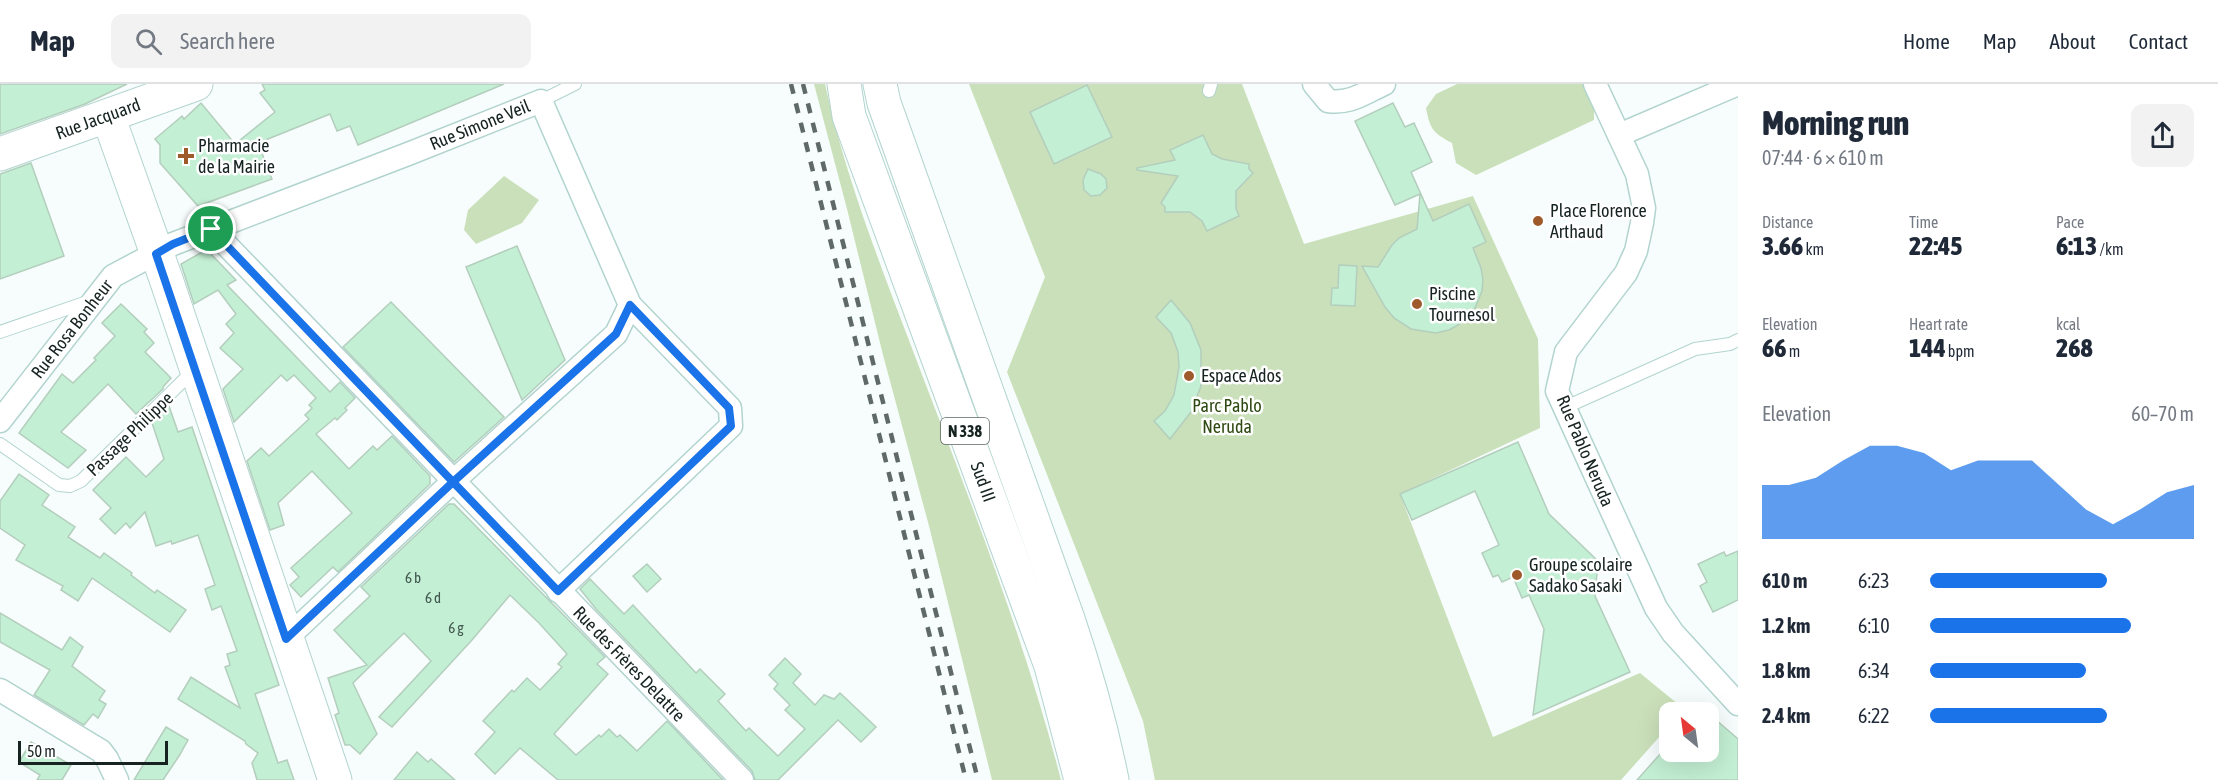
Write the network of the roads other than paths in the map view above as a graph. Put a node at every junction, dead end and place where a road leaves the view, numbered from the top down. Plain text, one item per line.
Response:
1 (196, 84) edge
2 (575, 84) edge
3 (844, 84) edge
4 (880, 84) edge
5 (1314, 84) edge
6 (1384, 84) edge
7 (1595, 84) edge
8 (1738, 84) edge
9 (160, 90) edge
10 (541, 100) junction
11 (108, 116) junction
12 (1619, 135) junction
13 (0, 154) edge
14 (211, 229) junction
15 (156, 254) junction
16 (92, 300) junction
17 (630, 305) junction
18 (0, 332) edge
19 (1738, 340) edge
20 (195, 369) junction
21 (1566, 407) junction
22 (0, 421) edge
23 (0, 444) edge
24 (453, 482) junction
25 (1047, 561) junction
26 (558, 591) junction
27 (286, 639) junction
28 (0, 690) edge
29 (1738, 704) edge
30 (117, 780) edge
31 (335, 780) edge
32 (742, 780) edge
33 (1081, 780) edge
34 (1112, 780) edge
35 (1129, 780) edge

1 - 9 main road, Rue Jacquard
2 - 10 lane
3 - 33 main road, Sud III / N 338
4 - 25 main road, Sud III / N 338
5 - 6 street
7 - 12 street, Rue Pablo Neruda
8 - 12 street
9 - 11 main road, Rue Jacquard
10 - 14 street, Rue Simone Veil
10 - 17 street, Rue Simone Veil
11 - 13 main road, Rue Jacquard
11 - 15 main road
12 - 21 street, Rue Pablo Neruda
14 - 15 street
14 - 24 street, Rue des Frères Delattre
15 - 16 street, Rue Rosa Bonheur
15 - 20 main road
16 - 18 lane
16 - 22 street, Rue Rosa Bonheur
17 - 24 street
17 - 26 street
19 - 21 lane
20 - 23 lane, Passage Philippe
20 - 27 main road
21 - 29 street, Rue Pablo Neruda
24 - 26 street, Rue des Frères Delattre
24 - 27 street
25 - 34 main road, Sud III / N 338
25 - 35 main road
26 - 32 street, Rue des Frères Delattre
27 - 31 main road
28 - 30 street

